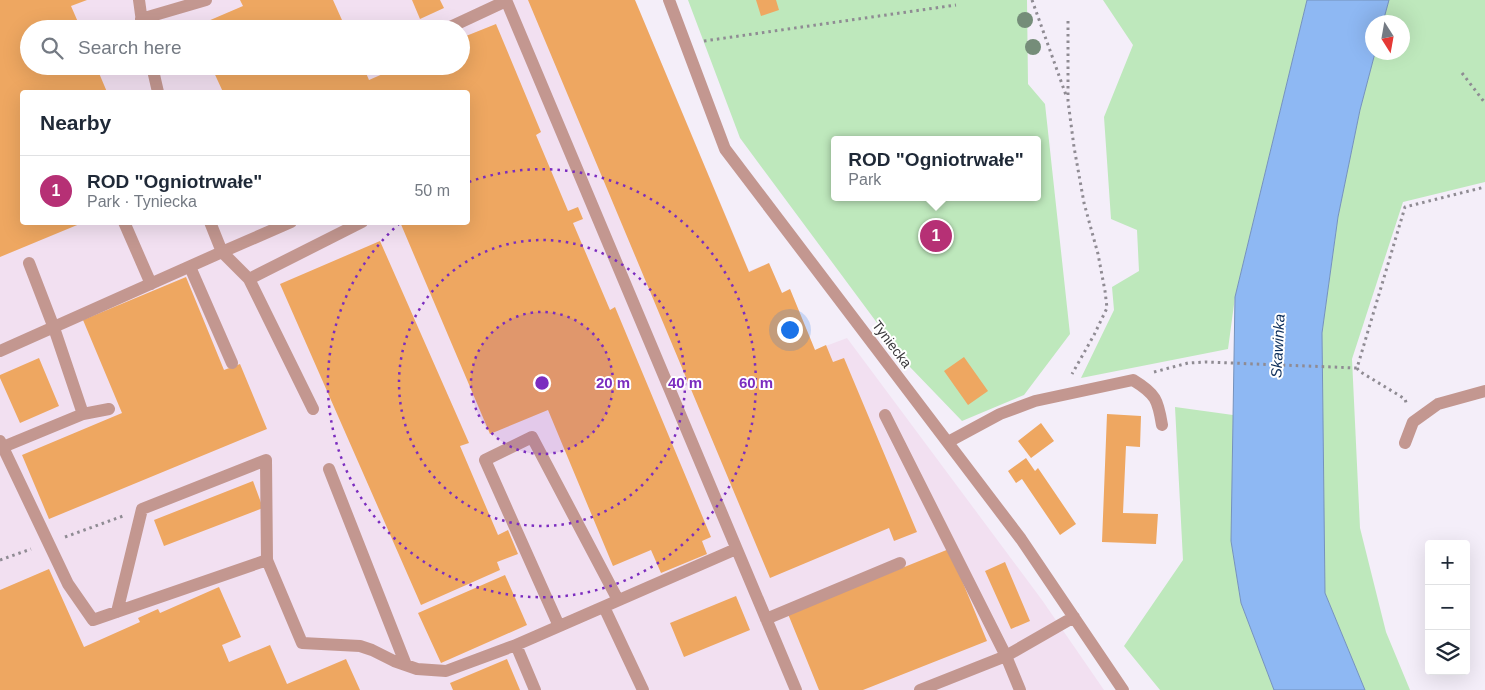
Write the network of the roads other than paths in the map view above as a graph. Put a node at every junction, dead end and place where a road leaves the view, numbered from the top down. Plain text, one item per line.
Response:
1 (140, 0) edge
2 (206, 0) edge
3 (669, 0) edge
4 (506, 1) edge
5 (142, 20) edge
6 (153, 20) edge
7 (465, 20) edge
8 (154, 75) edge
9 (158, 90) edge
10 (125, 225) edge
11 (211, 225) edge
12 (284, 225) edge
13 (356, 225) edge
14 (222, 252) junction
15 (29, 263) dead end
16 (190, 267) junction
17 (249, 279) junction
18 (151, 284) junction
19 (54, 328) junction
20 (0, 351) edge
21 (232, 363) dead end
22 (1485, 391) edge
23 (109, 409) dead end
24 (313, 410) dead end
25 (84, 414) junction
26 (885, 416) dead end
27 (1162, 425) dead end
28 (948, 442) junction
29 (1405, 443) dead end
30 (2, 444) edge
31 (329, 469) dead end
32 (736, 549) junction
33 (267, 560) junction
34 (900, 563) dead end
35 (618, 600) junction
36 (604, 607) junction
37 (117, 612) junction
38 (1074, 617) junction
39 (766, 619) junction
40 (559, 626) junction
41 (516, 645) junction
42 (1006, 656) junction
43 (406, 665) junction
44 (535, 690) edge
45 (643, 690) edge
46 (796, 690) edge
47 (920, 690) edge
48 (1020, 690) edge
49 (1123, 690) edge

1 - 5 street
2 - 6 street
3 - 28 street, Tyniecka
4 - 7 street
4 - 32 street
8 - 9 street
10 - 18 street
11 - 14 street
12 - 14 street
13 - 17 street
14 - 16 street
14 - 17 street
15 - 19 street
16 - 18 street
16 - 21 street
17 - 24 street
18 - 19 street
19 - 20 street
19 - 25 street
22 - 29 street
23 - 25 street
25 - 30 street
26 - 42 street
27 - 28 street
28 - 38 street, Tyniecka
30 - 37 street
31 - 43 street
32 - 35 street
32 - 39 street
33 - 37 street
33 - 37 street
33 - 43 street
34 - 39 street
35 - 36 street
35 - 40 street
36 - 40 street
36 - 45 street
38 - 42 street
38 - 49 street, Tyniecka
39 - 46 street
40 - 41 street
41 - 43 street
41 - 44 street
42 - 47 street
42 - 48 street

